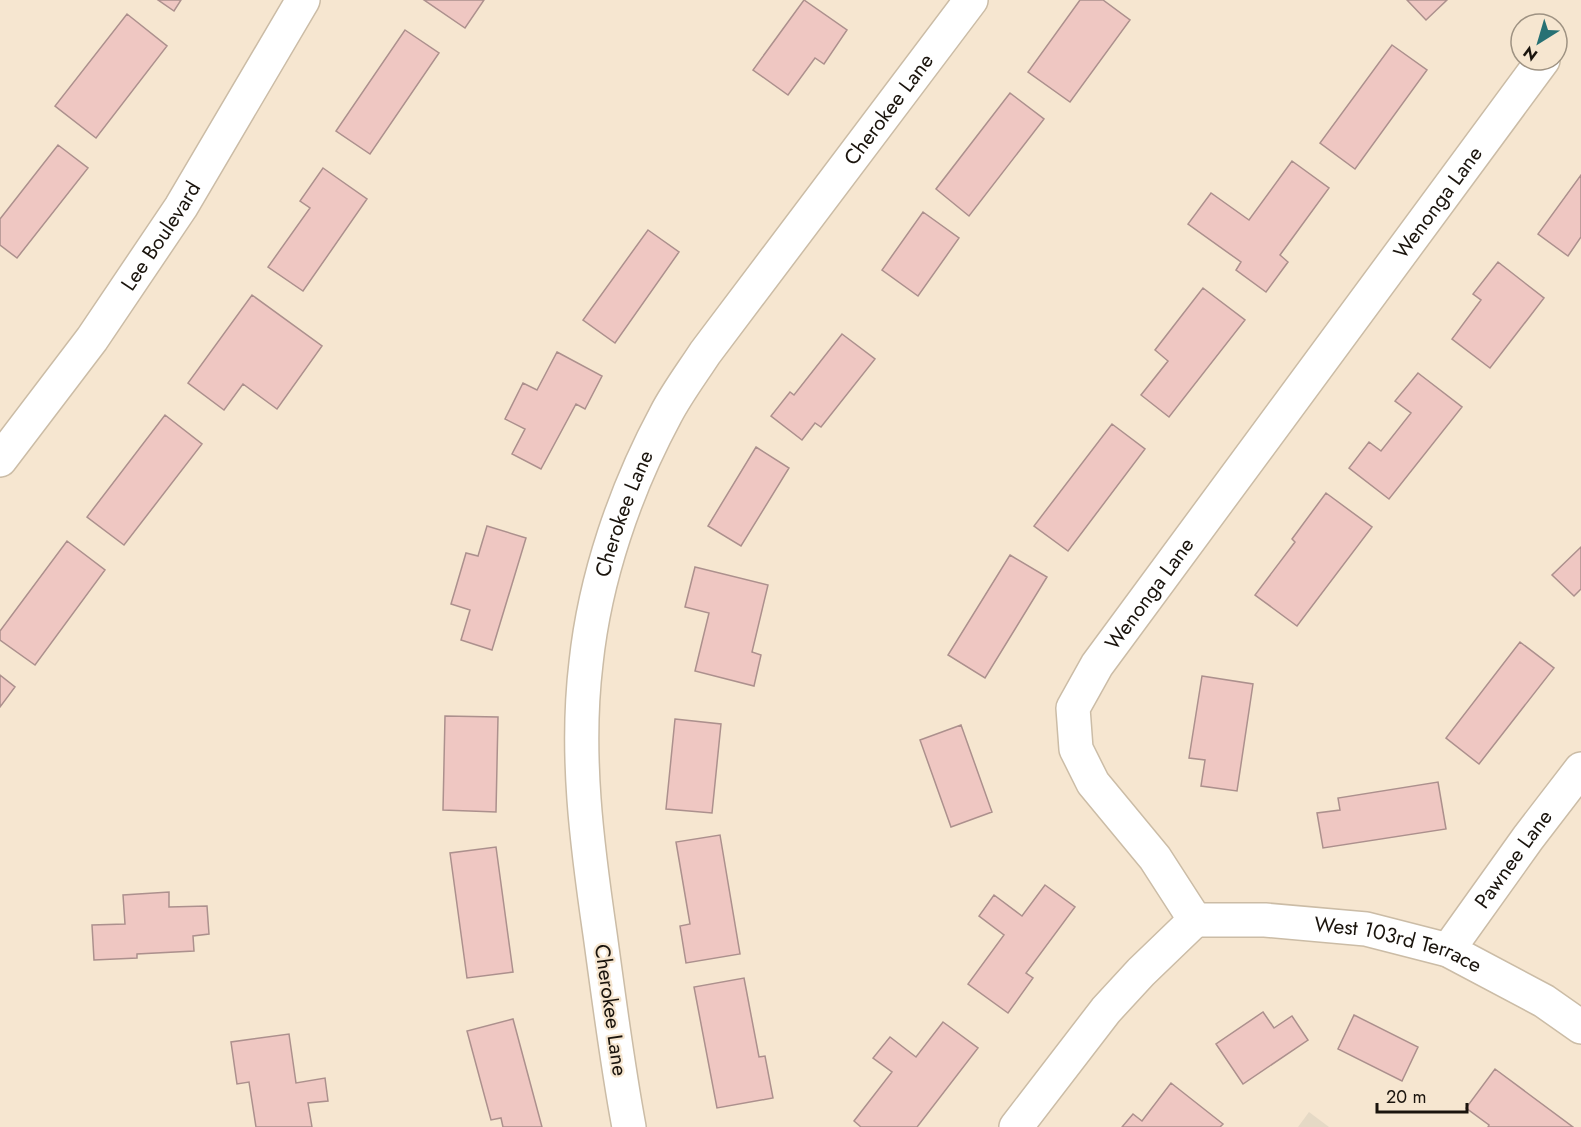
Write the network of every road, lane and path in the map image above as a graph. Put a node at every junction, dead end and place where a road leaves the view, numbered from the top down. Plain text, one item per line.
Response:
1 (303, 0) edge
2 (971, 0) edge
3 (1534, 72) edge
4 (0, 460) edge
5 (1581, 769) edge
6 (1195, 920) junction
7 (1448, 950) junction
8 (1581, 1028) edge
9 (629, 1127) edge
10 (1016, 1127) edge

1 - 4 street, Lee Boulevard
2 - 9 street, Cherokee Lane
3 - 6 street, Wenonga Lane
5 - 7 street, Pawnee Lane
6 - 7 street, West 103rd Terrace
6 - 10 street
7 - 8 street, West 103rd Terrace

